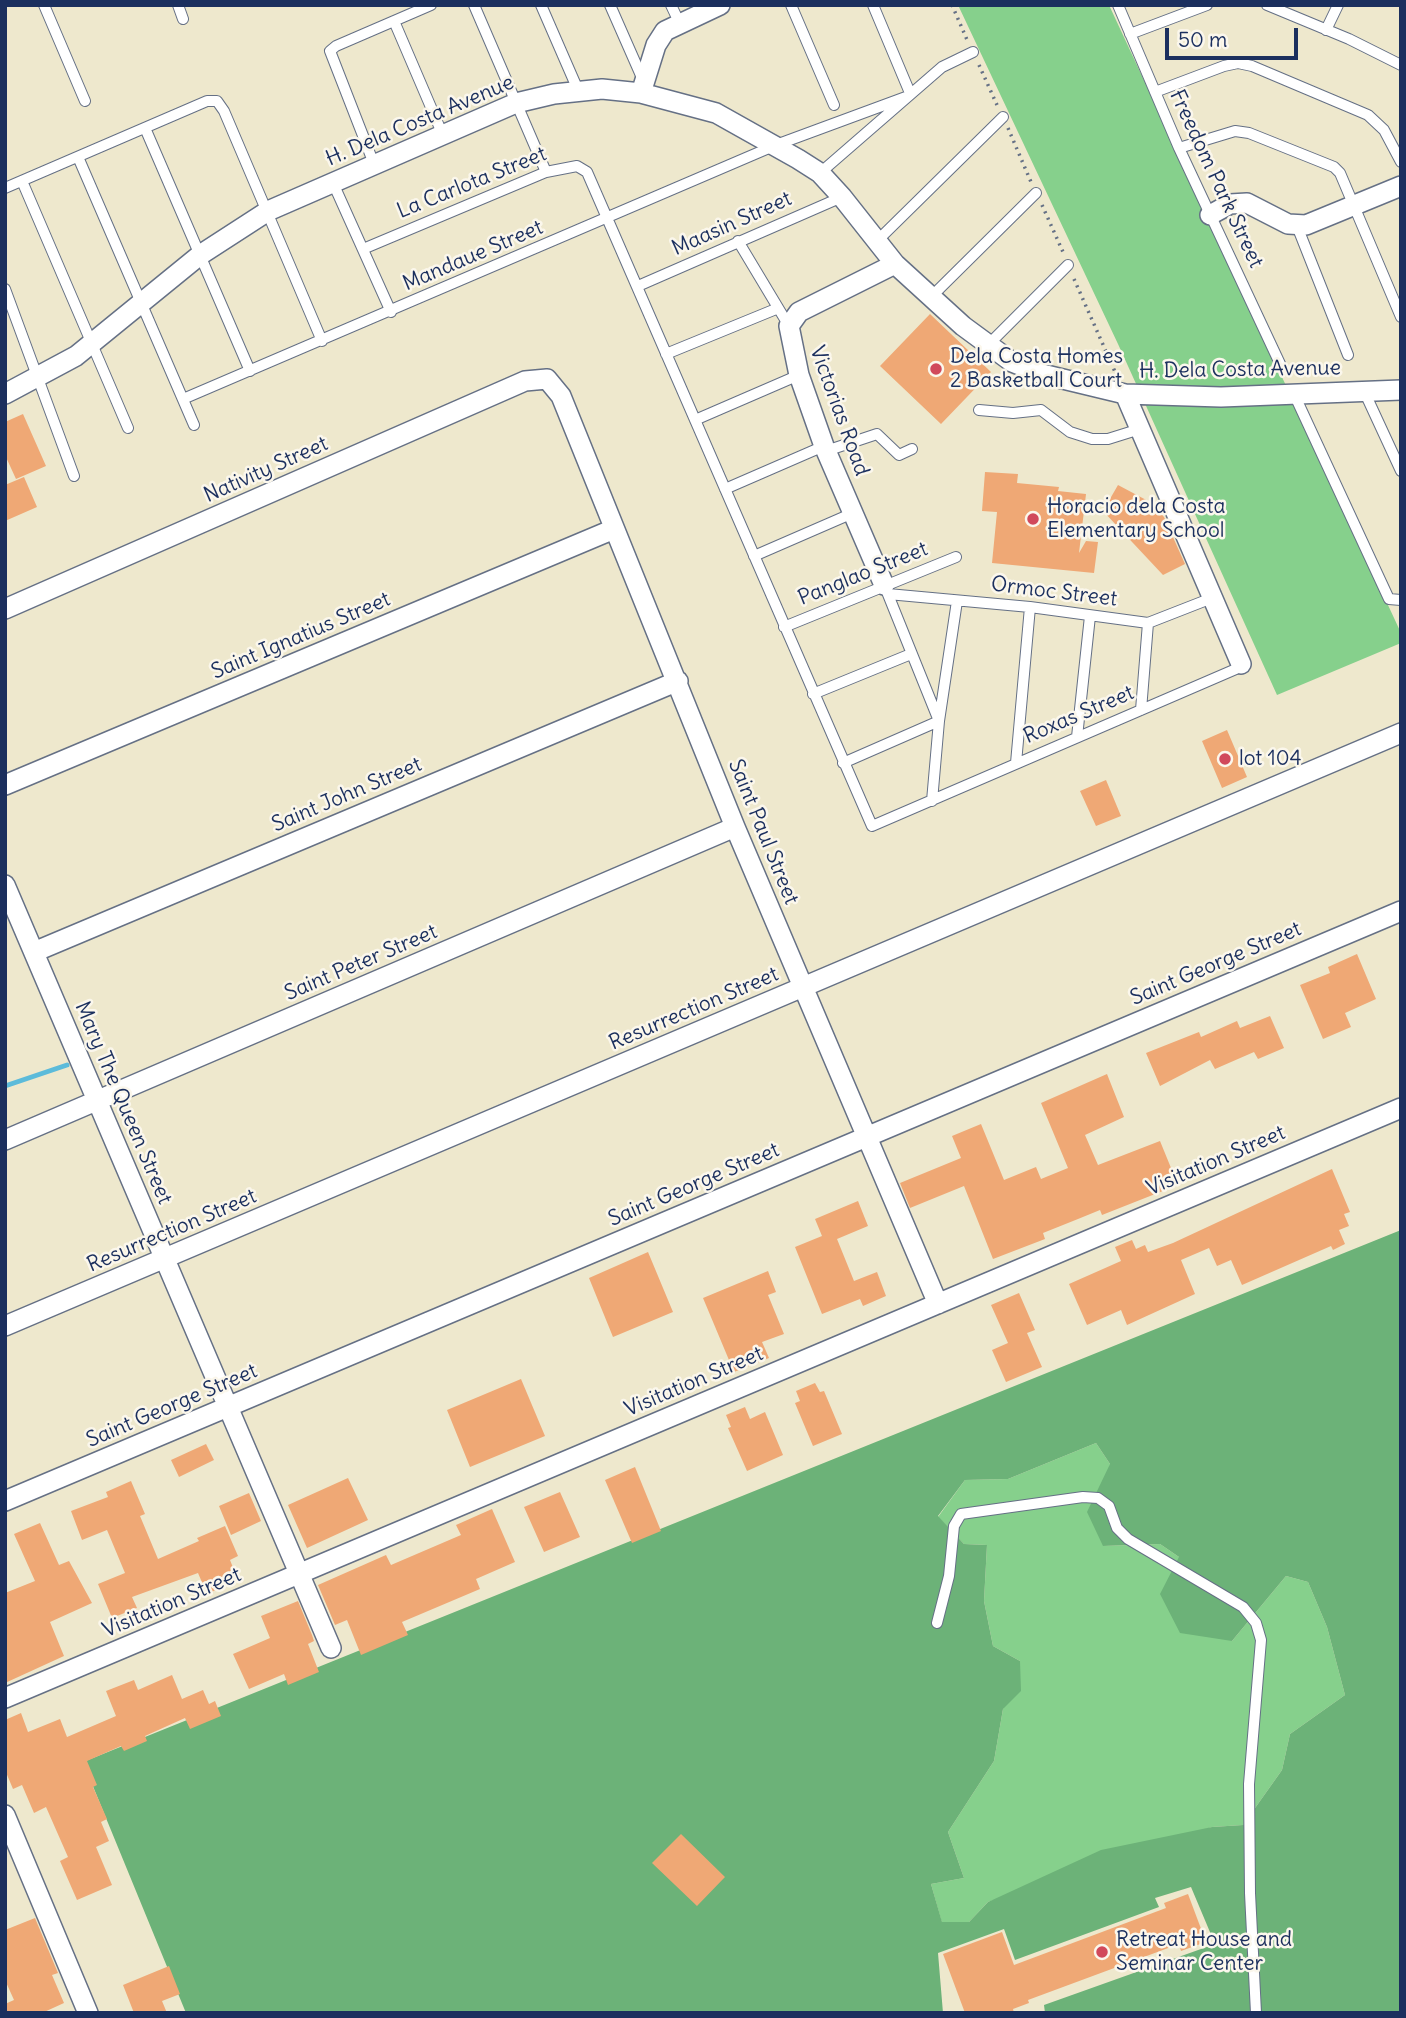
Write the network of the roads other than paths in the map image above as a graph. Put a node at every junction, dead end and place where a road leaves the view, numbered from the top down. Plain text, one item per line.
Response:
1 (44, 5) edge
2 (178, 5) edge
3 (431, 5) edge
4 (474, 5) edge
5 (541, 5) edge
6 (610, 5) edge
7 (720, 5) edge
8 (790, 5) edge
9 (873, 5) edge
10 (1118, 5) edge
11 (1207, 5) edge
12 (1267, 5) edge
13 (1338, 5) edge
14 (675, 14) edge
15 (183, 19) dead end
16 (394, 21) junction
17 (1326, 30) junction
18 (1130, 34) junction
19 (973, 52) dead end
20 (1401, 65) edge
21 (643, 87) junction
22 (578, 90) junction
23 (1154, 92) junction
24 (908, 95) junction
25 (85, 102) dead end
26 (516, 103) junction
27 (834, 106) dead end
28 (1003, 117) dead end
29 (145, 128) junction
30 (442, 133) junction
31 (776, 145) junction
32 (1179, 148) junction
33 (78, 157) junction
34 (1401, 162) edge
35 (374, 164) junction
36 (546, 172) junction
37 (820, 173) junction
38 (22, 180) junction
39 (333, 183) junction
40 (1401, 186) edge
41 (5, 188) edge
42 (1036, 193) dead end
43 (842, 197) junction
44 (1351, 206) junction
45 (268, 211) junction
46 (1210, 215) junction
47 (609, 220) junction
48 (1297, 226) junction
49 (738, 241) junction
50 (876, 242) junction
51 (363, 249) junction
52 (200, 255) junction
53 (895, 264) junction
54 (1068, 265) dead end
55 (638, 286) junction
56 (5, 289) edge
57 (930, 298) junction
58 (143, 302) junction
59 (776, 309) junction
60 (391, 312) junction
61 (1401, 317) edge
62 (789, 326) junction
63 (322, 341) junction
64 (93, 342) junction
65 (988, 345) junction
66 (666, 354) junction
67 (1348, 355) dead end
68 (1282, 368) dead end
69 (250, 372) junction
70 (799, 375) junction
71 (39, 378) junction
72 (547, 379) joint
73 (1401, 390) edge
74 (1364, 391) junction
75 (5, 394) edge
76 (1125, 394) junction
77 (1294, 394) junction
78 (183, 399) junction
79 (979, 410) dead end
80 (695, 419) junction
81 (194, 425) dead end
82 (128, 428) dead end
83 (1140, 429) junction
84 (825, 449) junction
85 (912, 450) dead end
86 (1401, 471) edge
87 (74, 475) dead end
88 (725, 489) junction
89 (853, 513) junction
90 (614, 529) junction
91 (754, 556) junction
92 (956, 556) dead end
93 (886, 590) junction
94 (1212, 598) junction
95 (1401, 600) edge
96 (957, 601) junction
97 (1030, 607) junction
98 (5, 609) edge
99 (1090, 616) junction
100 (1148, 623) junction
101 (784, 627) junction
102 (911, 654) junction
103 (1241, 664) joint
104 (678, 681) junction
105 (813, 694) junction
106 (1140, 710) junction
107 (939, 721) junction
108 (1401, 733) edge
109 (1077, 737) junction
110 (843, 763) junction
111 (1016, 763) junction
112 (5, 785) edge
113 (932, 801) junction
114 (735, 827) junction
115 (6, 889) edge
116 (1401, 911) edge
117 (34, 952) junction
118 (803, 987) junction
119 (97, 1101) junction
120 (1401, 1108) edge
121 (867, 1137) junction
122 (5, 1140) edge
123 (165, 1259) junction
124 (939, 1304) junction
125 (5, 1326) edge
126 (228, 1407) junction
127 (5, 1502) edge
128 (299, 1574) junction
129 (937, 1623) dead end
130 (331, 1648) dead end
131 (5, 1698) edge
132 (5, 1815) edge
133 (88, 2013) edge
134 (1256, 2013) edge

1 - 25 lane
2 - 15 lane
3 - 16 lane
4 - 26 lane
5 - 22 lane
6 - 21 lane
7 - 14 street
8 - 27 lane
9 - 24 lane
10 - 18 lane, Freedom Park Street
11 - 18 lane
12 - 17 lane
13 - 17 lane
14 - 21 street
16 - 30 lane
16 - 35 lane
17 - 20 lane
18 - 23 lane, Freedom Park Street
19 - 24 lane
21 - 22 street, H. Dela Costa Avenue
21 - 31 street, H. Dela Costa Avenue
22 - 26 street, H. Dela Costa Avenue
23 - 32 lane, Freedom Park Street
23 - 34 lane
24 - 31 lane, Mandaue Street
24 - 37 lane
26 - 30 street, H. Dela Costa Avenue
26 - 36 lane
28 - 50 lane
29 - 33 lane
29 - 45 lane
29 - 52 lane
30 - 35 street, H. Dela Costa Avenue
31 - 37 street, H. Dela Costa Avenue
31 - 47 lane, Mandaue Street
32 - 44 lane
32 - 46 lane, Freedom Park Street
33 - 38 lane
33 - 58 lane
35 - 39 street, H. Dela Costa Avenue
36 - 47 lane, La Carlota Street
36 - 51 lane, La Carlota Street
37 - 43 street, H. Dela Costa Avenue
38 - 41 lane
38 - 64 lane
39 - 45 street, H. Dela Costa Avenue
39 - 51 lane
40 - 44 street
42 - 57 lane
43 - 49 lane, Maasin Street
43 - 50 street, H. Dela Costa Avenue
44 - 48 street
44 - 61 lane
45 - 52 street, H. Dela Costa Avenue
45 - 63 lane
46 - 48 street
46 - 68 lane, Freedom Park Street
47 - 55 lane, La Carlota Street
47 - 60 lane, Mandaue Street
48 - 67 lane
49 - 55 lane, Maasin Street
49 - 59 lane
50 - 53 street, H. Dela Costa Avenue
51 - 60 lane
52 - 58 street, H. Dela Costa Avenue
52 - 69 lane
53 - 57 street, H. Dela Costa Avenue
53 - 62 street, Victorias Road
54 - 65 lane
55 - 66 lane, La Carlota Street
56 - 71 lane
57 - 65 street, H. Dela Costa Avenue
58 - 64 street, H. Dela Costa Avenue
58 - 78 lane
59 - 62 lane
59 - 66 lane
60 - 63 lane, Mandaue Street
62 - 70 street, Victorias Road
63 - 69 lane, Mandaue Street
64 - 71 street, H. Dela Costa Avenue
64 - 82 lane
65 - 76 street, H. Dela Costa Avenue
66 - 80 lane, La Carlota Street
69 - 78 lane, Mandaue Street
70 - 80 lane
70 - 84 street, Victorias Road
71 - 75 street, H. Dela Costa Avenue
71 - 87 lane
72 - 90 street, Saint Paul Street
72 - 98 street, Nativity Street
73 - 74 street, H. Dela Costa Avenue
74 - 77 street, H. Dela Costa Avenue
74 - 86 lane
76 - 77 street, H. Dela Costa Avenue
76 - 83 street
77 - 95 lane
78 - 81 lane
79 - 83 lane
80 - 88 lane, La Carlota Street
83 - 94 street
84 - 85 lane
84 - 88 lane
84 - 89 street, Victorias Road
88 - 91 lane, La Carlota Street
89 - 91 lane
89 - 93 street, Victorias Road
90 - 104 street, Saint Paul Street
90 - 112 street, Saint Ignatius Street
91 - 101 lane, La Carlota Street
92 - 93 lane, Panglao Street
93 - 96 lane, Ormoc Street
93 - 101 lane, Panglao Street
93 - 102 lane
94 - 100 lane, Ormoc Street
94 - 103 street
96 - 97 lane, Ormoc Street
96 - 107 lane
97 - 99 lane, Ormoc Street
97 - 111 lane
99 - 100 lane, Ormoc Street
99 - 109 lane
100 - 106 lane
101 - 105 lane, La Carlota Street
102 - 105 lane
102 - 107 lane
103 - 106 lane, Roxas Street
104 - 114 street, Saint Paul Street
104 - 117 street, Saint John Street
105 - 110 lane, La Carlota Street
106 - 109 lane, Roxas Street
107 - 110 lane
107 - 113 lane
108 - 118 street, Resurrection Street
109 - 111 lane, Roxas Street
110 - 113 lane, Roxas Street
111 - 113 lane, Roxas Street
114 - 118 street, Saint Paul Street
114 - 119 street, Saint Peter Street
115 - 117 street, Mary The Queen Street
116 - 121 street, Saint George Street
117 - 119 street, Mary The Queen Street
118 - 121 street, Saint Paul Street
118 - 123 street, Resurrection Street
119 - 122 street, Saint Peter Street
119 - 123 street, Mary The Queen Street
120 - 124 street, Visitation Street
121 - 124 street, Saint Paul Street
121 - 126 street, Saint George Street
123 - 125 street, Resurrection Street
123 - 126 street, Mary The Queen Street
124 - 128 street, Visitation Street
126 - 127 street, Saint George Street
126 - 128 street, Mary The Queen Street
128 - 130 street, Mary The Queen Street
128 - 131 street, Visitation Street
129 - 134 lane
132 - 133 street

